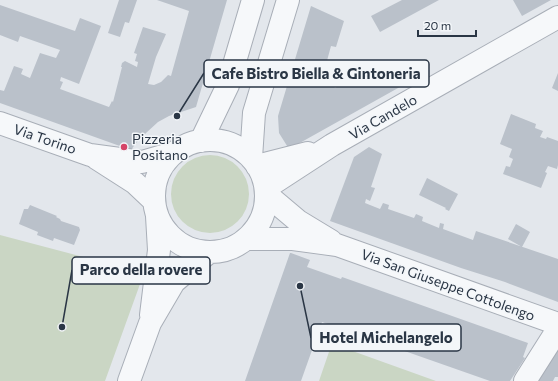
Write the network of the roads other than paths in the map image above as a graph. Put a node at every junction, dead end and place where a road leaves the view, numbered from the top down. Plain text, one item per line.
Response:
1 (253, 0) edge
2 (288, 0) edge
3 (558, 17) edge
4 (0, 123) edge
5 (201, 141) junction
6 (332, 145) junction
7 (173, 153) junction
8 (90, 155) junction
9 (254, 162) junction
10 (266, 191) junction
11 (155, 208) junction
12 (247, 239) junction
13 (337, 245) junction
14 (208, 253) junction
15 (150, 324) junction
16 (558, 324) edge
17 (558, 329) edge
18 (129, 381) edge
19 (525, 381) edge

1 - 5 street
2 - 9 street
3 - 6 street, Via Candelo
4 - 8 street, Via Torino
5 - 7 street
5 - 9 street
6 - 9 street, Via Candelo
6 - 10 street, Via Candelo
7 - 8 street, Via Torino
7 - 11 street
8 - 11 street, Via Torino
9 - 10 street
10 - 12 street
10 - 13 street, Via San Giuseppe Cottolengo
11 - 14 street
11 - 15 street
12 - 13 street, Via San Giuseppe Cottolengo
12 - 14 street
13 - 16 street, Via San Giuseppe Cottolengo
14 - 15 street
15 - 18 street
17 - 19 street

